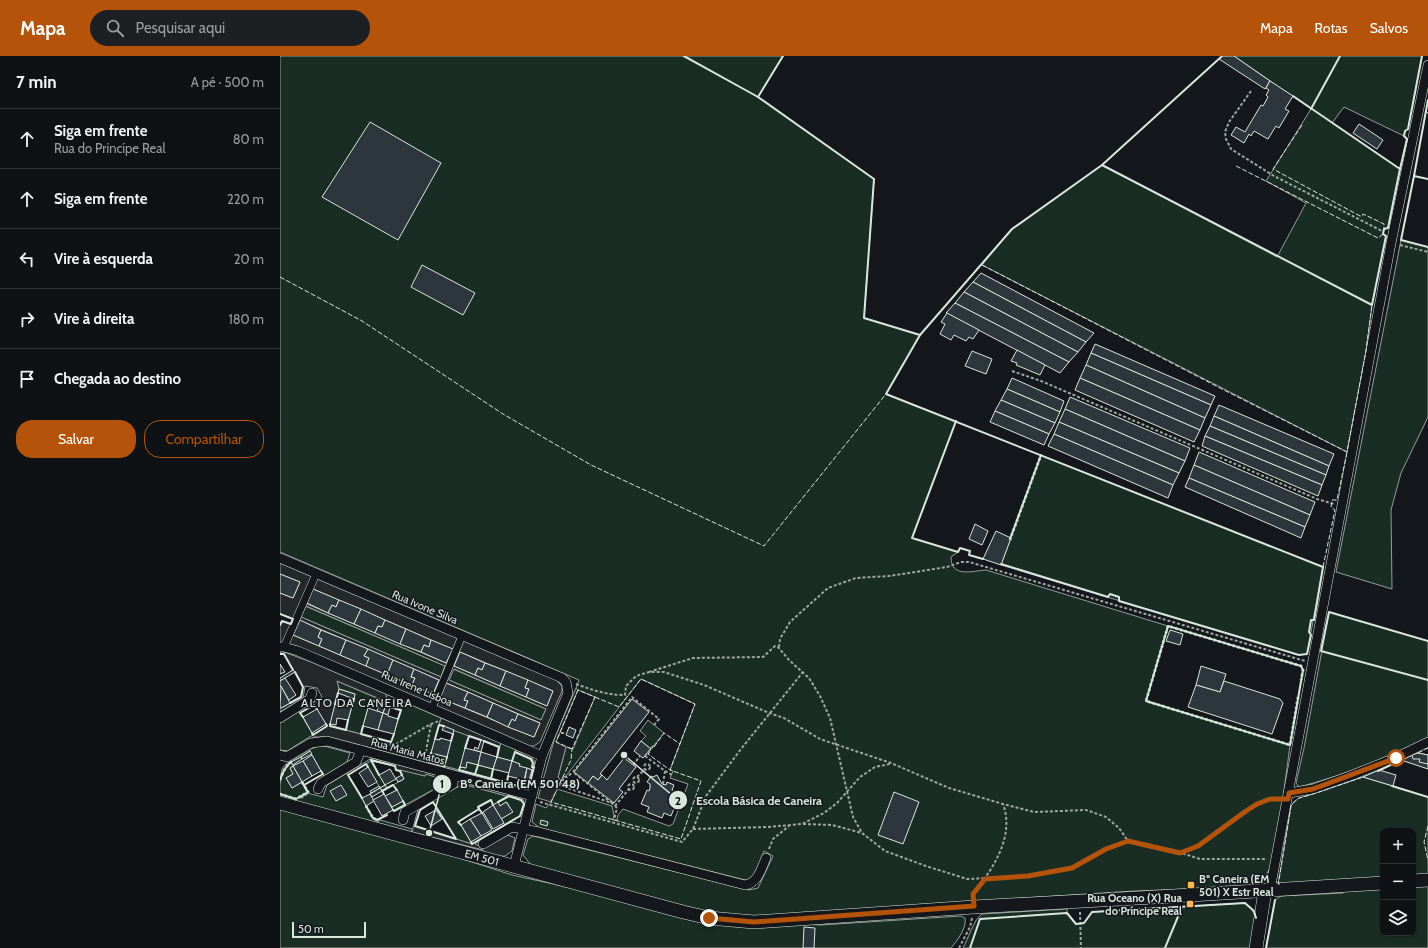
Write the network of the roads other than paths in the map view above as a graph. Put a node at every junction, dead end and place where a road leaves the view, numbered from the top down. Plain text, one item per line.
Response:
1 (1428, 64) edge
2 (280, 558) edge
3 (316, 574) junction
4 (462, 636) junction
5 (282, 647) edge
6 (312, 693) dead end
7 (432, 708) junction
8 (280, 718) edge
9 (1428, 742) edge
10 (361, 750) junction
11 (280, 756) edge
12 (542, 756) junction
13 (454, 776) junction
14 (318, 789) dead end
15 (1288, 796) junction
16 (532, 798) junction
17 (280, 803) edge
18 (402, 820) dead end
19 (523, 829) junction
20 (483, 844) dead end
21 (766, 855) road end
22 (514, 866) junction
23 (1428, 880) edge
24 (1416, 881) edge
25 (1380, 883) edge
26 (1268, 891) junction
27 (1256, 948) edge

1 - 15 street
2 - 3 street, Rua Ivone Silva
3 - 4 street, Rua Ivone Silva
3 - 5 street
4 - 7 street
4 - 12 street, Rua Ivone Silva
5 - 7 street, Rua Irene Lisboa
6 - 8 street
7 - 12 street, Rua Irene Lisboa
9 - 15 street
10 - 11 street, Rua Maria Matos
10 - 13 street, Rua Maria Matos
10 - 14 street
12 - 16 street
13 - 16 street, Rua Maria Matos
13 - 18 street
15 - 26 street
16 - 19 street
17 - 22 main road, EM 501 / EM 501
19 - 20 street
19 - 21 street
19 - 22 street
22 - 26 main road, EM 501 / EM 501
23 - 24 main road
25 - 26 main road
26 - 27 main road

